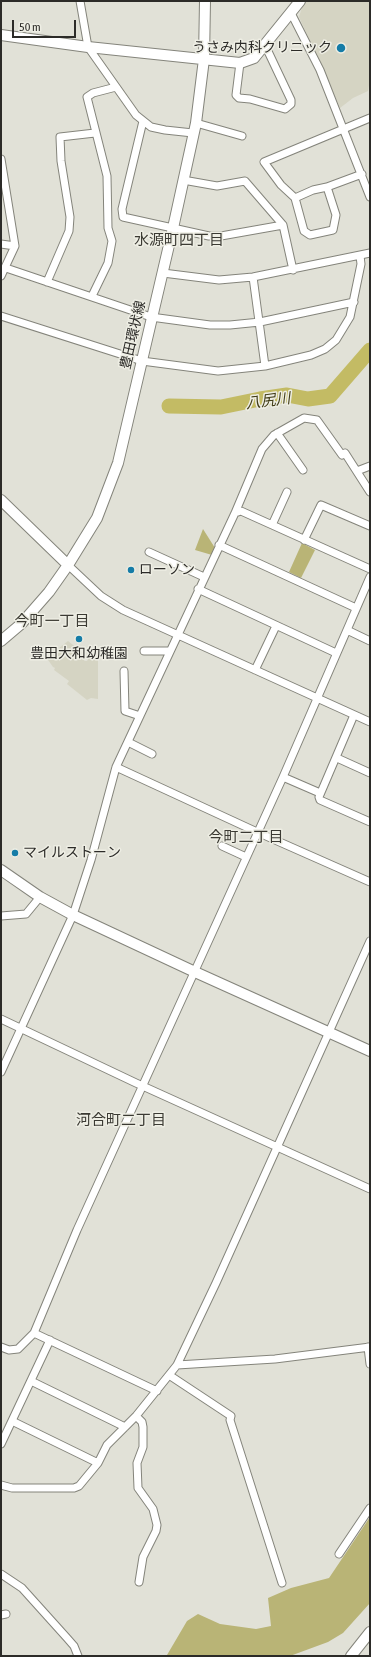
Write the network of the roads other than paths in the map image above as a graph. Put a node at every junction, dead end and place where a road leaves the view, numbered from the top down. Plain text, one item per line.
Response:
1 (80, 1) edge
2 (204, 1) edge
3 (300, 1) edge
4 (291, 13) junction
5 (1, 35) edge
6 (265, 45) junction
7 (88, 47) junction
8 (204, 60) junction
9 (240, 63) junction
10 (116, 87) junction
11 (370, 118) edge
12 (143, 121) junction
13 (194, 128) junction
14 (344, 129) junction
15 (95, 133) junction
16 (242, 136) dead end
17 (1, 159) edge
18 (362, 174) junction
19 (183, 180) junction
20 (327, 187) junction
21 (4, 197) edge
22 (370, 197) edge
23 (295, 198) junction
24 (283, 225) junction
25 (173, 228) junction
26 (1, 244) edge
27 (15, 246) junction
28 (370, 253) edge
29 (360, 256) junction
30 (6, 268) junction
31 (293, 270) junction
32 (163, 273) junction
33 (1, 276) edge
34 (253, 277) junction
35 (47, 282) junction
36 (92, 296) junction
37 (354, 302) junction
38 (1, 316) edge
39 (151, 316) junction
40 (260, 322) junction
41 (142, 361) junction
42 (265, 366) junction
43 (277, 433) junction
44 (370, 466) edge
45 (303, 470) dead end
46 (357, 471) junction
47 (287, 492) dead end
48 (370, 492) edge
49 (1, 500) edge
50 (235, 513) junction
51 (272, 525) junction
52 (370, 526) edge
53 (304, 540) junction
54 (219, 545) junction
55 (148, 552) dead end
56 (68, 565) junction
57 (370, 569) edge
58 (204, 577) junction
59 (370, 577) edge
60 (198, 589) junction
61 (367, 590) edge
62 (356, 608) junction
63 (276, 626) junction
64 (346, 630) junction
65 (177, 636) junction
66 (1, 641) edge
67 (370, 641) edge
68 (144, 651) dead end
69 (170, 651) junction
70 (336, 653) junction
71 (255, 670) junction
72 (124, 671) dead end
73 (318, 699) junction
74 (354, 715) junction
75 (140, 716) junction
76 (370, 722) edge
77 (128, 742) junction
78 (152, 754) dead end
79 (337, 758) junction
80 (116, 767) junction
81 (370, 773) edge
82 (283, 777) junction
83 (320, 793) junction
84 (370, 822) edge
85 (257, 832) junction
86 (222, 846) dead end
87 (246, 856) junction
88 (1, 870) edge
89 (370, 882) edge
90 (40, 896) junction
91 (73, 915) junction
92 (1, 916) edge
93 (370, 941) edge
94 (195, 972) junction
95 (1, 1019) edge
96 (22, 1029) junction
97 (329, 1032) junction
98 (370, 1051) edge
99 (1, 1072) edge
100 (142, 1086) junction
101 (278, 1146) junction
102 (370, 1190) edge
103 (34, 1333) junction
104 (50, 1340) junction
105 (1, 1347) edge
106 (369, 1347) edge
107 (370, 1364) edge
108 (177, 1365) junction
109 (169, 1375) junction
110 (31, 1381) junction
111 (157, 1391) junction
112 (136, 1416) junction
113 (12, 1421) junction
114 (125, 1427) junction
115 (1, 1444) edge
116 (98, 1463) junction
117 (1, 1485) edge
118 (370, 1508) edge
119 (339, 1554) dead end
120 (1, 1574) edge
121 (138, 1582) dead end
122 (282, 1583) dead end
123 (370, 1632) edge
124 (78, 1656) edge
125 (351, 1656) edge

1 - 7 street
2 - 8 street, 豊田環状線
3 - 4 street
4 - 6 street
4 - 14 street
5 - 7 street
6 - 9 street
6 - 9 street
7 - 8 street
7 - 10 street
8 - 9 street
8 - 13 street, 豊田環状線
10 - 12 street
10 - 15 street
11 - 14 street
12 - 13 street
12 - 25 street
13 - 16 street
13 - 19 street, 豊田環状線
14 - 18 street
14 - 23 street
15 - 35 street
15 - 36 street
17 - 21 street
18 - 20 street
18 - 22 street
19 - 24 street
19 - 25 street, 豊田環状線
20 - 23 street
20 - 23 street
21 - 27 street
24 - 25 street
24 - 31 street
25 - 32 street, 豊田環状線
26 - 27 street
27 - 30 street
28 - 29 street
29 - 31 street
29 - 37 street
30 - 33 street
30 - 35 street
31 - 34 street
32 - 34 street
32 - 39 street, 豊田環状線
34 - 40 street
35 - 36 street
36 - 39 street
37 - 40 street
37 - 42 street
38 - 41 street
39 - 40 street
39 - 41 street, 豊田環状線
40 - 42 street
41 - 42 street
41 - 56 street, 豊田環状線
43 - 45 street
43 - 46 street
43 - 50 street
44 - 46 street
46 - 48 street
47 - 51 street
49 - 56 street
50 - 51 street
50 - 54 street
51 - 53 street
52 - 53 street
53 - 57 street
54 - 58 street
54 - 62 street
55 - 58 street
56 - 65 street
56 - 66 street, 豊田環状線
58 - 60 street
59 - 61 street
60 - 63 street
60 - 65 street
61 - 62 street
62 - 64 street
63 - 70 street
63 - 71 street
64 - 67 street
64 - 70 street
65 - 69 street
65 - 71 street
68 - 69 street
69 - 75 street
70 - 73 street
71 - 73 street
72 - 75 street
73 - 74 street
73 - 82 street
74 - 76 street
74 - 79 street
75 - 77 street
77 - 78 street
77 - 80 street
79 - 81 street
79 - 83 street
80 - 85 street
80 - 91 street
82 - 83 street
82 - 85 street
83 - 84 street
85 - 87 street
85 - 89 street
86 - 87 street
87 - 94 street
88 - 90 street
90 - 91 street
90 - 92 street
91 - 94 street
91 - 96 street
93 - 97 street
94 - 97 street
94 - 100 street
95 - 96 street
96 - 99 street
96 - 100 street
97 - 98 street
97 - 101 street
100 - 101 street
100 - 103 street
101 - 102 street
101 - 108 street
103 - 104 street
103 - 105 street
104 - 110 street
104 - 111 street
106 - 107 street
106 - 108 street
108 - 109 street
109 - 111 street
109 - 122 street
110 - 113 street
110 - 114 street
111 - 112 street
112 - 114 street
112 - 121 street
113 - 115 street
113 - 116 street
114 - 116 street
116 - 117 street
118 - 119 street
120 - 124 street
123 - 125 street

